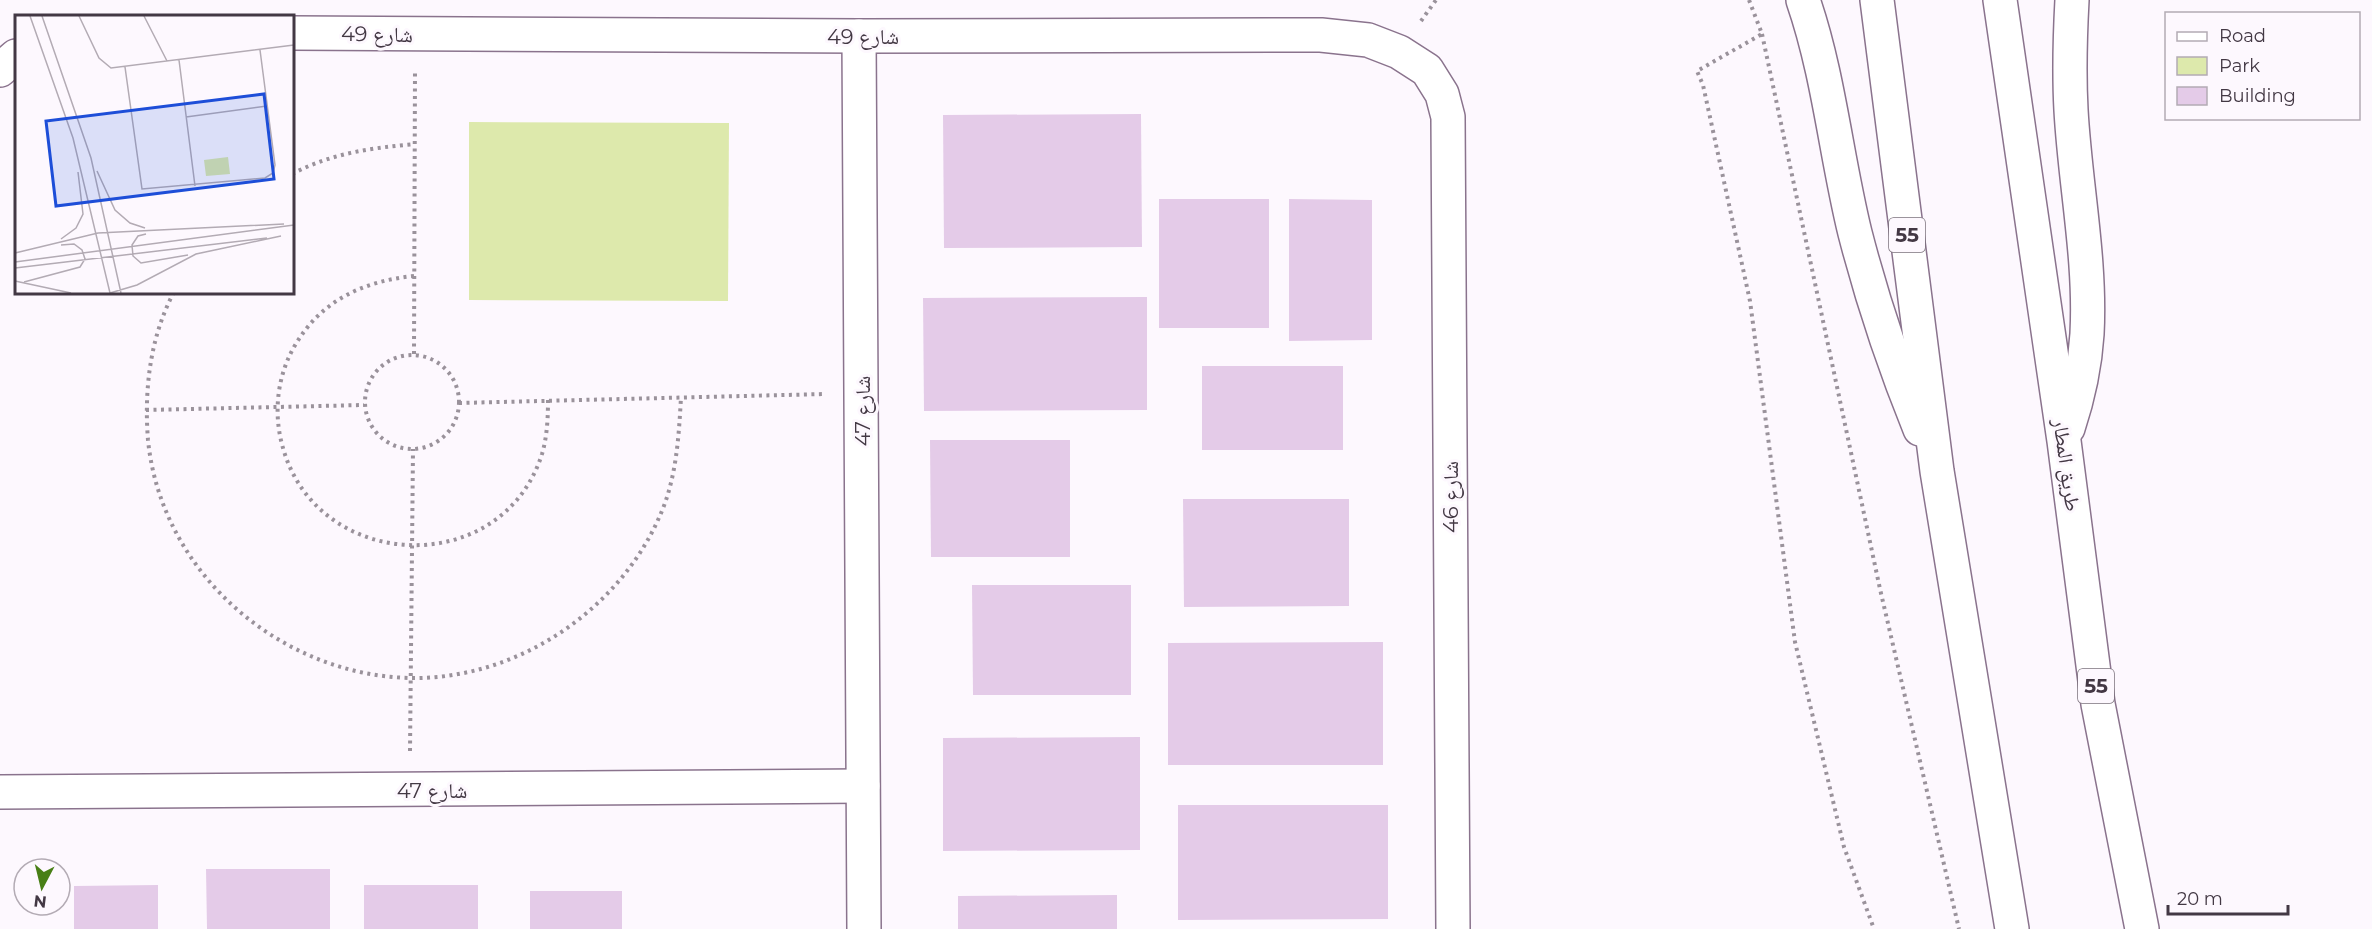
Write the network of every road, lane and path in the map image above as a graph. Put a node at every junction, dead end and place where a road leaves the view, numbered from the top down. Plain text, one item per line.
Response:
1 (1749, 0) edge
2 (1803, 0) edge
3 (1877, 0) edge
4 (2000, 0) edge
5 (2072, 0) edge
6 (294, 33) edge
7 (416, 34) junction
8 (1762, 34) junction
9 (860, 36) junction
10 (15, 57) edge
11 (0, 70) edge
12 (1427, 70) joint
13 (415, 144) junction
14 (294, 173) edge
15 (414, 276) junction
16 (173, 294) edge
17 (414, 354) junction
18 (862, 393) junction
19 (681, 397) junction
20 (548, 400) junction
21 (459, 403) junction
22 (364, 405) junction
23 (277, 408) junction
24 (146, 410) junction
25 (2064, 441) junction
26 (412, 449) junction
27 (1937, 471) junction
28 (412, 547) junction
29 (411, 678) junction
30 (863, 786) junction
31 (410, 790) junction
32 (0, 792) edge
33 (864, 929) edge
34 (1453, 929) edge
35 (1874, 929) edge
36 (1959, 929) edge
37 (2012, 929) edge
38 (2142, 929) edge

1 - 8 path
2 - 27 main road
3 - 27 main road, 55
4 - 25 main road, طريق المطار / 55
5 - 25 main road
6 - 7 main road, شارع 49
7 - 9 main road, شارع 49
7 - 13 path
8 - 35 path
8 - 36 path
9 - 12 main road, شارع 49
9 - 18 main road, شارع 47
10 - 11 main road
12 - 34 main road, شارع 46
13 - 14 path
13 - 15 path
15 - 17 path
15 - 23 path
16 - 24 path
17 - 21 path
17 - 22 path
18 - 19 path
18 - 30 main road, شارع 47
19 - 20 path
19 - 29 path
20 - 21 path
20 - 28 path
21 - 26 path
22 - 23 path
22 - 26 path
23 - 24 path
23 - 28 path
24 - 29 path
25 - 38 main road, طريق المطار / 55
26 - 28 path
27 - 37 main road, 55
28 - 29 path
29 - 31 path
30 - 31 main road, شارع 47
30 - 33 main road, شارع 47
31 - 32 main road, شارع 47

